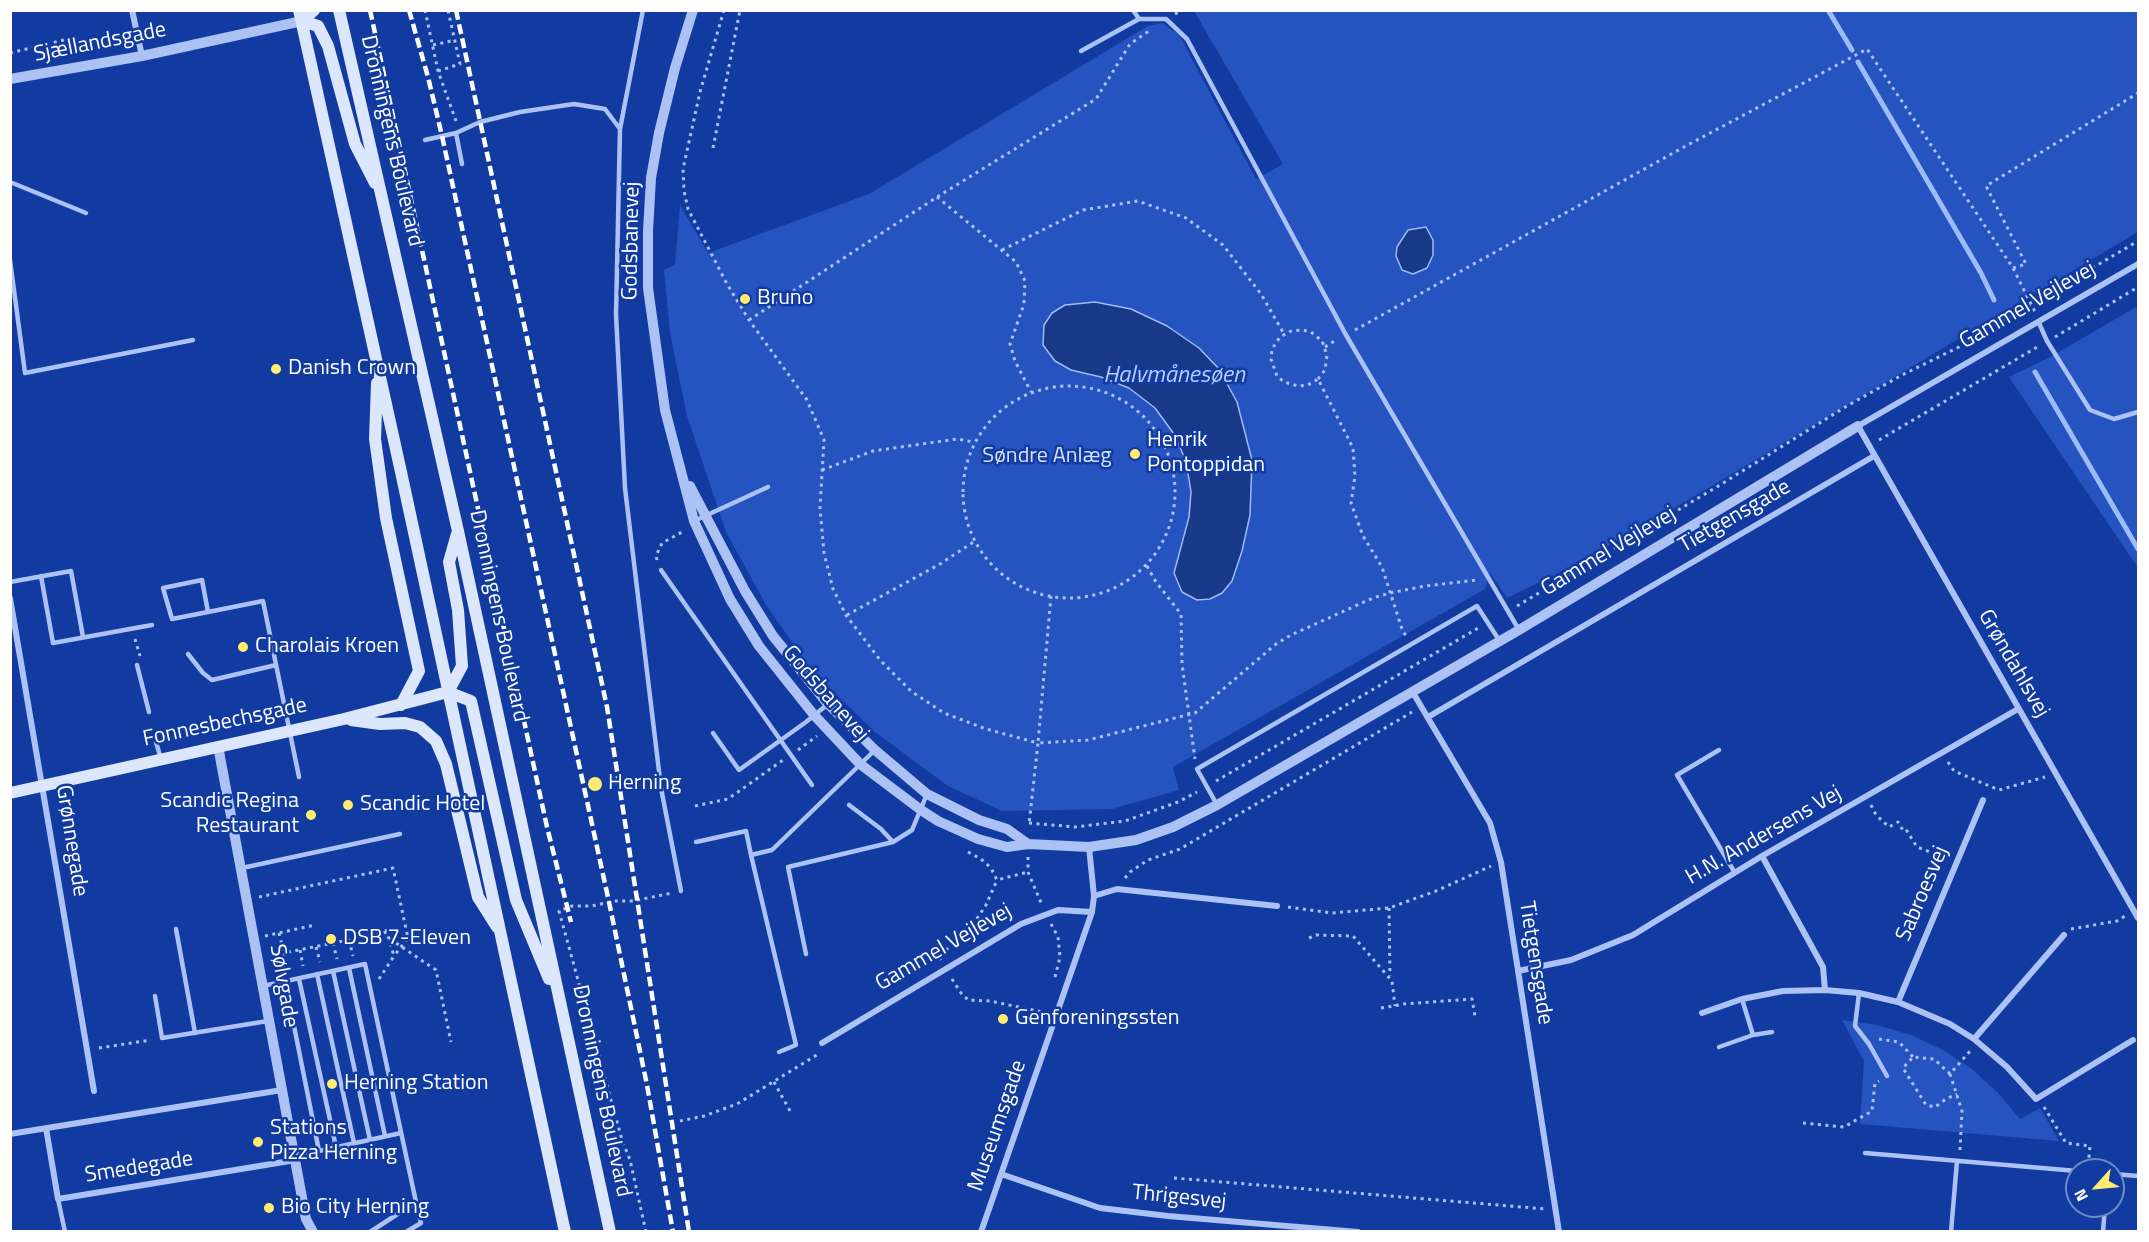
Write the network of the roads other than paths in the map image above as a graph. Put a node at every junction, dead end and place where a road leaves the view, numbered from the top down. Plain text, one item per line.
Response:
1 (132, 10) edge
2 (314, 10) edge
3 (339, 10) edge
4 (643, 10) edge
5 (693, 10) edge
6 (1133, 10) edge
7 (301, 16) edge
8 (1139, 19) junction
9 (1081, 51) dead end
10 (142, 56) junction
11 (10, 79) edge
12 (620, 129) junction
13 (458, 132) junction
14 (425, 140) dead end
15 (462, 164) dead end
16 (10, 182) edge
17 (384, 200) junction
18 (86, 213) dead end
19 (10, 260) edge
20 (2139, 264) edge
21 (2038, 322) junction
22 (193, 340) dead end
23 (378, 363) junction
24 (2139, 411) edge
25 (1858, 426) junction
26 (1874, 456) junction
27 (683, 474) junction
28 (768, 487) dead end
29 (707, 516) junction
30 (695, 523) junction
31 (458, 531) junction
32 (661, 570) road end
33 (41, 576) junction
34 (10, 582) edge
35 (10, 598) edge
36 (208, 612) junction
37 (152, 625) dead end
38 (1519, 630) junction
39 (83, 638) junction
40 (1499, 640) junction
41 (188, 654) dead end
42 (136, 665) road end
43 (276, 665) junction
44 (1412, 691) junction
45 (448, 692) junction
46 (828, 704) junction
47 (401, 705) junction
48 (2018, 709) junction
49 (148, 712) dead end
50 (814, 715) junction
51 (1428, 717) junction
52 (344, 719) junction
53 (289, 731) junction
54 (713, 733) dead end
55 (781, 740) junction
56 (156, 742) dead end
57 (218, 746) junction
58 (875, 750) junction
59 (1719, 750) dead end
60 (161, 759) junction
61 (860, 764) junction
62 (299, 777) dead end
63 (44, 785) junction
64 (812, 785) dead end
65 (10, 792) edge
66 (927, 795) junction
67 (1983, 800) dead end
68 (849, 805) dead end
69 (1217, 805) junction
70 (921, 810) junction
71 (400, 834) dead end
72 (696, 842) dead end
73 (893, 842) junction
74 (1028, 844) junction
75 (1089, 848) junction
76 (752, 855) junction
77 (1762, 856) junction
78 (242, 868) junction
79 (1735, 873) junction
80 (681, 891) road end
81 (1094, 896) junction
82 (1277, 906) road end
83 (1092, 912) junction
84 (2139, 918) edge
85 (176, 929) dead end
86 (502, 935) junction
87 (2064, 935) road end
88 (806, 954) dead end
89 (349, 968) junction
90 (333, 971) junction
91 (1518, 971) junction
92 (317, 974) junction
93 (299, 979) junction
94 (288, 981) junction
95 (263, 986) junction
96 (1825, 990) junction
97 (1859, 993) junction
98 (155, 996) dead end
99 (1742, 999) junction
100 (1898, 1002) junction
101 (560, 1008) junction
102 (1702, 1013) dead end
103 (270, 1021) junction
104 (1772, 1032) dead end
105 (195, 1033) junction
106 (1753, 1035) junction
107 (2133, 1040) dead end
108 (1976, 1041) junction
109 (822, 1043) road end
110 (1719, 1047) dead end
111 (779, 1052) dead end
112 (1887, 1076) road end
113 (282, 1090) junction
114 (94, 1091) dead end
115 (46, 1128) junction
116 (401, 1133) junction
117 (10, 1134) edge
118 (385, 1137) junction
119 (370, 1140) junction
120 (354, 1143) junction
121 (336, 1147) junction
122 (319, 1151) junction
123 (1865, 1153) dead end
124 (296, 1158) junction
125 (1957, 1161) junction
126 (2065, 1170) edge
127 (1001, 1174) junction
128 (58, 1199) junction
129 (416, 1202) junction
130 (1307, 1229) edge
131 (65, 1232) edge
132 (313, 1232) edge
133 (370, 1232) edge
134 (406, 1232) edge
135 (565, 1232) edge
136 (610, 1232) edge
137 (981, 1232) edge
138 (1358, 1232) edge
139 (1559, 1232) edge
140 (1951, 1232) edge

1 - 10 street
2 - 7 main road
3 - 17 main road, Dronningens Boulevard
4 - 12 lane
5 - 27 street, Godsbanevej
6 - 8 lane
7 - 10 street, Sjællandsgade
7 - 17 main road
7 - 23 main road
8 - 9 lane
8 - 38 lane
10 - 11 street, Sjællandsgade
12 - 13 lane
12 - 80 lane
13 - 14 lane
13 - 15 lane
16 - 18 lane
17 - 31 main road, Dronningens Boulevard
19 - 22 lane
20 - 21 street, Gammel Vejlevej
21 - 24 lane
21 - 25 street, Gammel Vejlevej
23 - 45 main road
23 - 47 main road
25 - 26 street, Grøndahlsvej
25 - 38 street, Gammel Vejlevej
26 - 48 street, Grøndahlsvej
26 - 51 street, Tietgensgade
27 - 29 street, Godsbanevej
27 - 30 street, Godsbanevej
28 - 29 lane
29 - 30 lane
29 - 46 street, Godsbanevej
30 - 50 street, Godsbanevej
31 - 45 main road
31 - 101 main road, Dronningens Boulevard
32 - 55 lane
33 - 34 lane
33 - 39 lane
33 - 39 lane
35 - 63 street, Grønnegade
36 - 36 lane
36 - 43 lane
37 - 39 lane
38 - 40 street, Gammel Vejlevej
40 - 44 street, Gammel Vejlevej
40 - 69 lane
41 - 43 lane
42 - 49 lane
43 - 53 lane
44 - 51 street, Tietgensgade
44 - 69 street, Gammel Vejlevej
45 - 47 main road, Fonnesbechsgade
45 - 86 main road
45 - 101 main road
46 - 50 lane
46 - 58 street, Godsbanevej
47 - 52 main road, Fonnesbechsgade
48 - 77 street, H.N. Andersens Vej
48 - 84 street, Grøndahlsvej
50 - 55 lane
50 - 61 street, Godsbanevej
51 - 91 street, Tietgensgade
52 - 53 main road, Fonnesbechsgade
52 - 86 main road
53 - 57 main road, Fonnesbechsgade
53 - 62 lane
54 - 55 lane
55 - 64 lane
56 - 60 lane
57 - 60 main road, Fonnesbechsgade
57 - 78 street, Sølvgade
58 - 61 lane
58 - 66 street, Godsbanevej
59 - 79 lane
60 - 63 main road, Fonnesbechsgade
61 - 70 street, Godsbanevej
61 - 76 lane
63 - 65 main road, Fonnesbechsgade
63 - 114 street, Grønnegade
66 - 70 lane
66 - 74 street, Godsbanevej
67 - 100 street, Sabroesvej
68 - 73 lane
69 - 75 street, Gammel Vejlevej
70 - 73 lane
70 - 74 street, Godsbanevej
71 - 78 lane
72 - 76 lane
73 - 88 lane
74 - 75 street, Godsbanevej
75 - 81 street, Museumsgade
76 - 111 lane
77 - 79 street, H.N. Andersens Vej
77 - 96 street
78 - 95 street, Sølvgade
79 - 91 street, H.N. Andersens Vej
81 - 82 street
81 - 83 street, Museumsgade
83 - 109 street, Gammel Vejlevej
83 - 127 street, Museumsgade
85 - 105 lane
86 - 135 main road
87 - 108 street
89 - 90 lane
89 - 116 lane
89 - 118 lane
90 - 92 lane
90 - 119 lane
91 - 139 street, Tietgensgade
92 - 93 lane
92 - 120 lane
93 - 94 lane
93 - 121 lane
94 - 95 lane
94 - 122 lane
95 - 103 street, Sølvgade
96 - 97 street
96 - 99 street
97 - 100 street
97 - 112 lane
98 - 105 lane
99 - 102 street
99 - 106 lane
100 - 108 street
101 - 136 main road, Dronningens Boulevard
103 - 105 lane
103 - 113 street, Sølvgade
104 - 106 lane
106 - 110 lane
107 - 108 street
113 - 115 street
113 - 124 street, Sølvgade
115 - 117 street
115 - 128 street, Smedegade
116 - 118 lane
116 - 129 lane
118 - 119 lane
119 - 120 lane
120 - 121 lane
121 - 122 lane
122 - 124 lane
123 - 125 lane
124 - 128 street, Smedegade
124 - 132 street, Sølvgade
125 - 126 lane
125 - 140 lane
127 - 130 street, Thrigesvej
127 - 137 street, Museumsgade
128 - 131 lane
129 - 133 lane
129 - 134 lane
130 - 138 street, Thrigesvej

